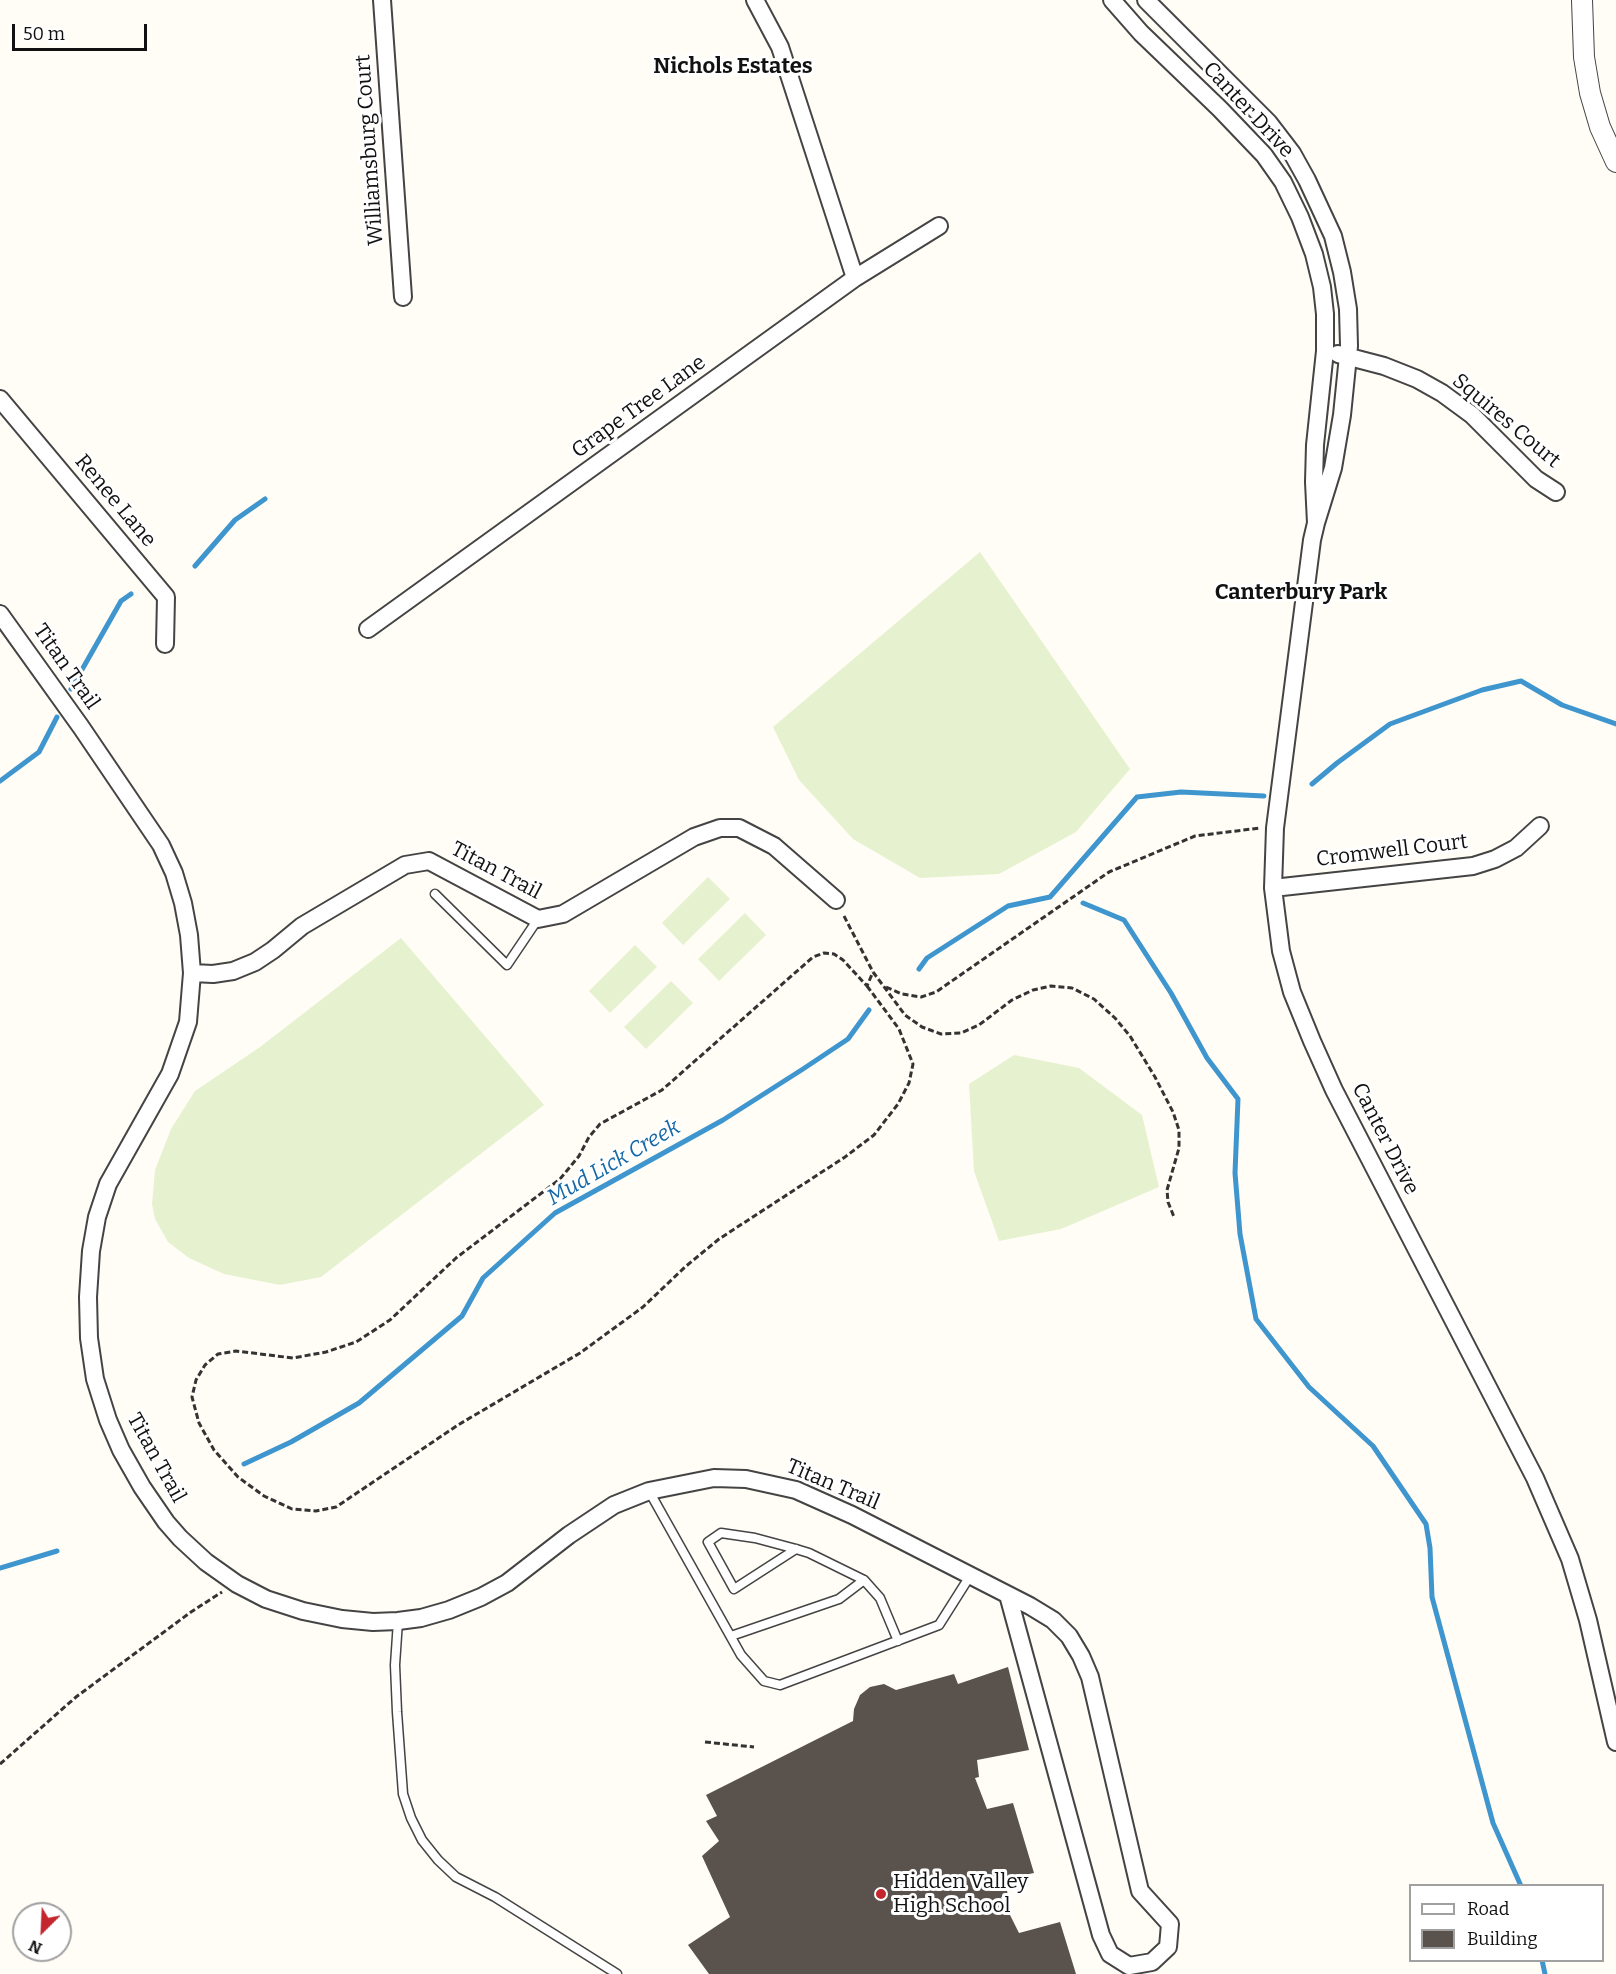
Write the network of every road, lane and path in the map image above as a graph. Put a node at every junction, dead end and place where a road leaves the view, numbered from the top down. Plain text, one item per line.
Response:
1 (382, 0) edge
2 (755, 0) edge
3 (1112, 0) edge
4 (1146, 0) edge
5 (1582, 0) edge
6 (1616, 162) edge
7 (939, 226) dead end
8 (855, 278) junction
9 (403, 297) dead end
10 (1325, 351) junction
11 (1348, 356) junction
12 (0, 399) edge
13 (1556, 492) dead end
14 (1316, 523) junction
15 (0, 614) edge
16 (368, 629) dead end
17 (165, 644) dead end
18 (1540, 826) dead end
19 (1275, 828) junction
20 (1273, 888) junction
21 (435, 894) dead end
22 (836, 900) joint
23 (538, 919) junction
24 (873, 972) junction
25 (192, 973) junction
26 (867, 986) junction
27 (884, 986) junction
28 (1174, 1217) dead end
29 (648, 1491) junction
30 (796, 1550) junction
31 (970, 1576) junction
32 (864, 1580) junction
33 (237, 1584) junction
34 (1008, 1595) junction
35 (398, 1621) junction
36 (731, 1636) junction
37 (898, 1641) junction
38 (705, 1742) dead end
39 (1616, 1742) edge
40 (754, 1747) dead end
41 (0, 1764) edge
42 (617, 1974) edge

1 - 9 street, Williamsburg Court
2 - 8 street
3 - 10 street, Canter Drive
4 - 11 street, Canter Drive
5 - 6 street
7 - 8 street, Grape Tree Lane
8 - 16 street, Grape Tree Lane
10 - 11 street, Squires Court
10 - 14 street, Canter Drive
11 - 13 street, Squires Court
11 - 14 street, Canter Drive
12 - 17 street, Renee Lane
14 - 19 street, Canter Drive
15 - 25 street, Titan Trail
18 - 20 street, Cromwell Court
19 - 20 street, Canter Drive
19 - 27 path
20 - 39 street, Canter Drive
21 - 23 lane
22 - 23 street, Titan Trail
22 - 24 path
23 - 25 street, Titan Trail
24 - 26 path
24 - 27 path
25 - 33 street, Titan Trail
26 - 26 path
27 - 28 path
29 - 31 street, Titan Trail
29 - 35 street, Titan Trail
29 - 36 lane
30 - 30 lane
30 - 32 lane
31 - 34 street, Titan Trail
31 - 37 lane
32 - 36 lane
32 - 37 lane
33 - 35 street, Titan Trail
33 - 41 path
34 - 34 street, Titan Trail
35 - 42 lane
36 - 37 lane
38 - 40 path

